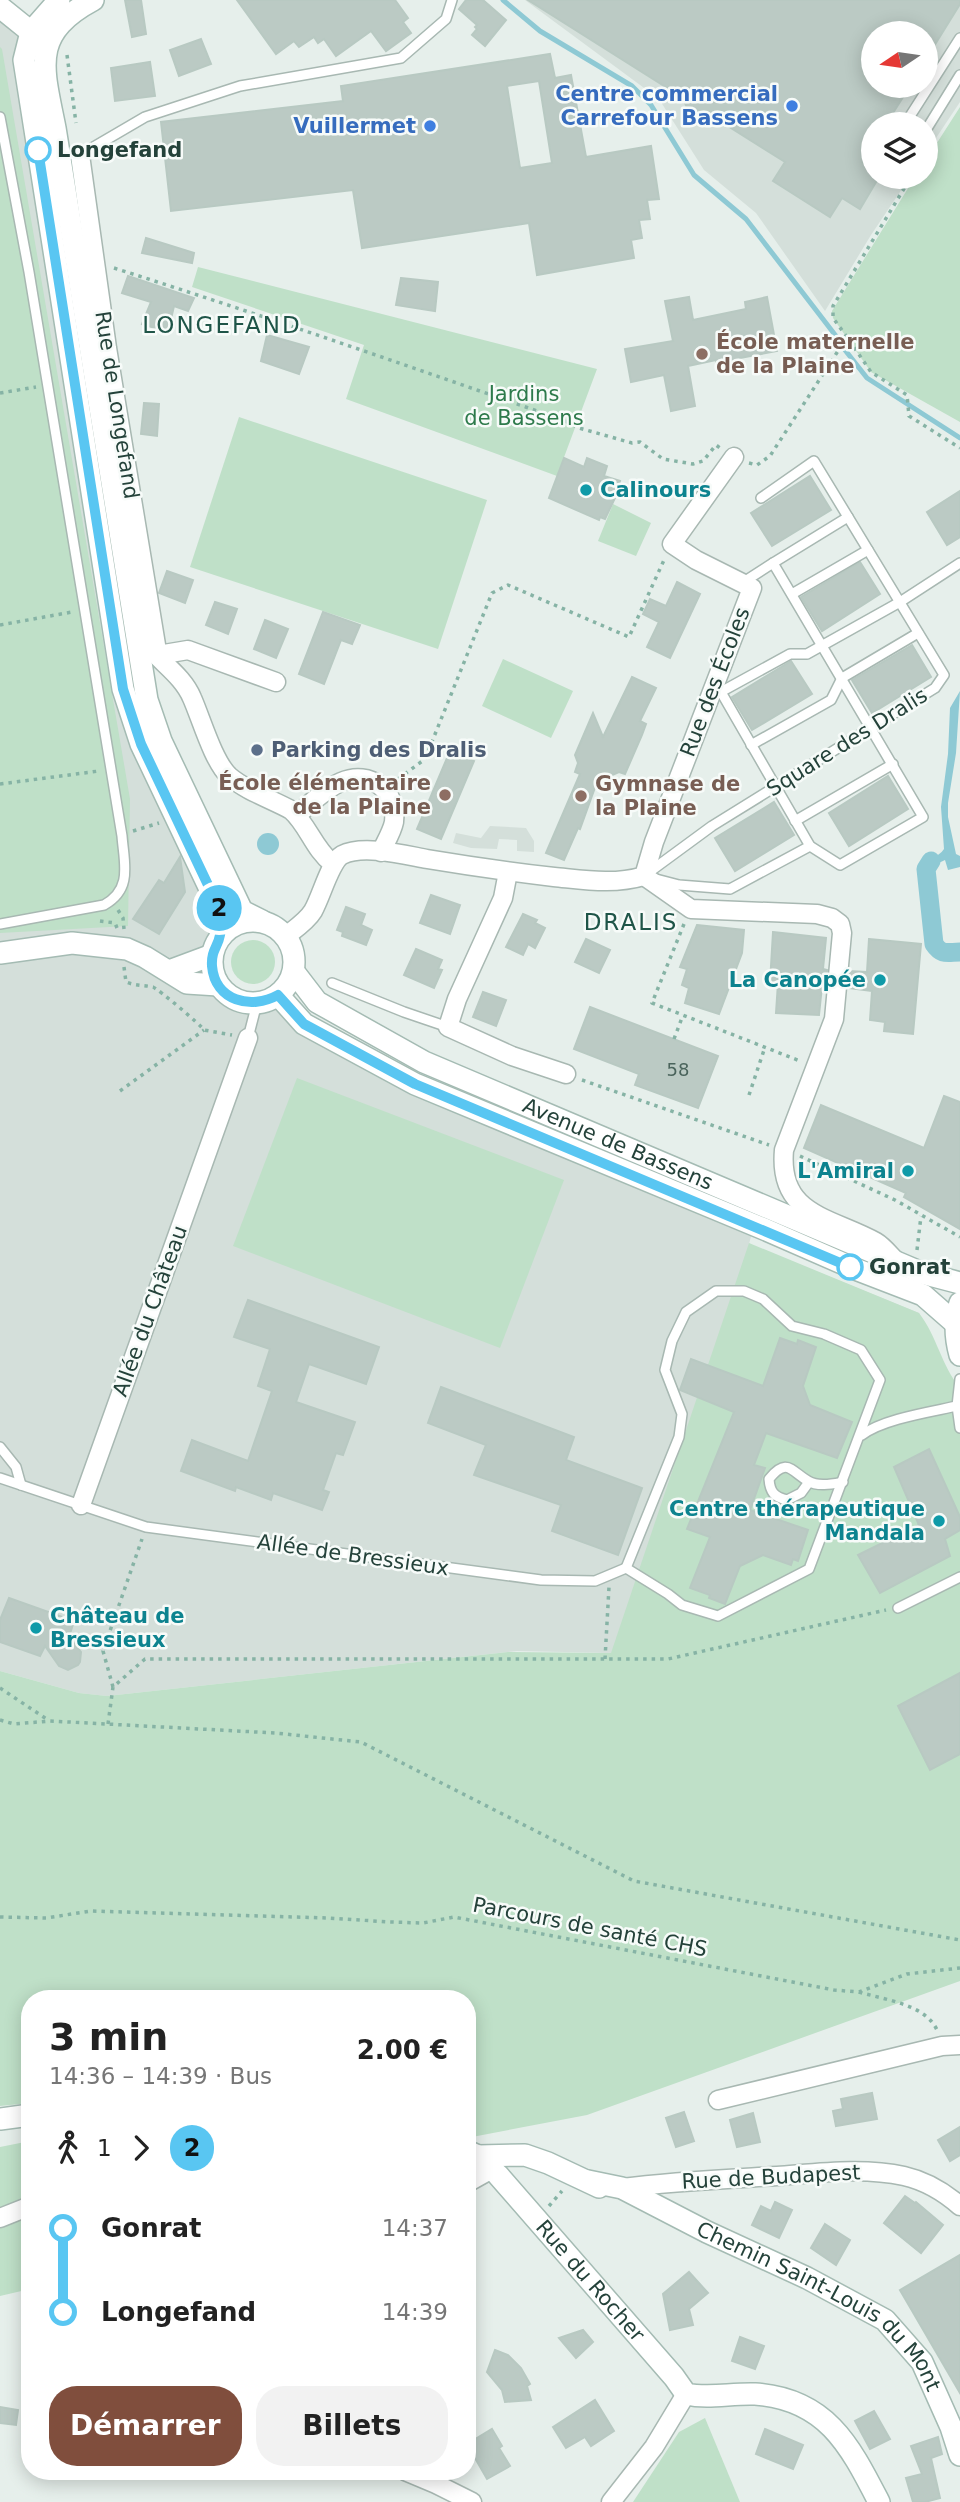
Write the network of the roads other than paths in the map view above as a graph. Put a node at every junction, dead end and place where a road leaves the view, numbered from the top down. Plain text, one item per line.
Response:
1 (93, 0) edge
2 (452, 0) edge
3 (0, 7) edge
4 (52, 15) edge
5 (960, 38) edge
6 (960, 75) edge
7 (913, 112) edge
8 (937, 112) edge
9 (0, 117) edge
10 (80, 155) joint
11 (734, 457) road end
12 (761, 498) dead end
13 (848, 517) junction
14 (868, 550) junction
15 (773, 563) junction
16 (960, 563) edge
17 (741, 583) junction
18 (792, 594) junction
19 (900, 602) junction
20 (918, 633) junction
21 (822, 646) junction
22 (158, 655) junction
23 (842, 678) junction
24 (275, 682) dead end
25 (715, 695) junction
26 (872, 727) junction
27 (751, 745) junction
28 (892, 764) junction
29 (775, 787) junction
30 (297, 815) junction
31 (795, 821) junction
32 (810, 846) junction
33 (381, 852) junction
34 (332, 863) junction
35 (508, 872) junction
36 (644, 876) junction
37 (262, 921) junction
38 (0, 924) edge
39 (286, 936) junction
40 (216, 946) junction
41 (0, 953) edge
42 (169, 971) junction
43 (294, 972) junction
44 (332, 983) dead end
45 (218, 985) junction
46 (278, 995) junction
47 (257, 1003) junction
48 (448, 1027) junction
49 (248, 1038) joint
50 (566, 1074) dead end
51 (897, 1263) junction
52 (960, 1283) edge
53 (958, 1313) edge
54 (960, 1355) edge
55 (960, 1379) edge
56 (957, 1406) junction
57 (960, 1428) edge
58 (861, 1436) junction
59 (0, 1447) edge
60 (0, 1478) edge
61 (809, 1482) junction
62 (843, 1482) junction
63 (21, 1485) junction
64 (81, 1505) junction
65 (626, 1568) junction
66 (960, 1577) edge
67 (898, 1608) road end
68 (960, 2045) edge
69 (718, 2099) dead end
70 (21, 2116) edge
71 (0, 2119) edge
72 (548, 2163) junction
73 (485, 2165) edge
74 (630, 2192) junction
75 (960, 2206) edge
76 (21, 2210) edge
77 (0, 2218) edge
78 (686, 2394) junction
79 (960, 2455) edge
80 (428, 2480) edge
81 (472, 2502) edge
82 (611, 2502) edge
83 (878, 2502) edge

1 - 4 main road
2 - 10 lane
3 - 4 main road
4 - 37 main road
4 - 40 main road
5 - 7 lane
6 - 8 lane
9 - 38 lane
10 - 22 street, Rue de Longefand
11 - 17 street, Rue des Écoles
12 - 13 lane, Square des Dralis
13 - 14 lane, Square des Dralis
13 - 15 lane
14 - 18 lane
14 - 19 lane, Square des Dralis
15 - 17 lane
15 - 18 lane
16 - 19 lane
17 - 25 street, Rue des Écoles
18 - 21 lane
19 - 20 lane, Square des Dralis
19 - 21 lane
20 - 23 lane
20 - 26 lane, Square des Dralis
21 - 23 lane
21 - 25 lane
22 - 24 street
22 - 30 street
23 - 26 lane
23 - 27 lane
25 - 27 lane
25 - 36 street, Rue des Écoles
26 - 28 lane
26 - 29 lane, Square des Dralis
27 - 29 lane
28 - 31 lane
28 - 32 lane
29 - 31 lane
29 - 36 lane, Square des Dralis
30 - 33 street
30 - 34 street
31 - 32 lane
32 - 36 lane
33 - 34 street
33 - 35 street
34 - 39 street
35 - 36 street
35 - 48 street
36 - 51 street
37 - 39 main road
37 - 40 main road
39 - 43 main road
40 - 42 main road
40 - 45 main road
41 - 42 main road
42 - 45 main road
43 - 46 main road
43 - 51 main road, Avenue de Bassens
44 - 48 lane, Avenue de Bassens
45 - 47 main road
46 - 47 main road
46 - 53 main road, Avenue de Bassens
47 - 49 lane
48 - 50 street, Avenue de Bassens
49 - 64 street, Allée du Château
51 - 52 main road, Avenue de Bassens
53 - 54 main road
55 - 56 lane
56 - 57 lane
56 - 58 lane
58 - 62 lane
58 - 65 lane
59 - 63 lane
60 - 63 lane
61 - 61 lane
61 - 62 lane
62 - 65 lane
63 - 64 lane
64 - 65 lane, Allée de Bressieux
66 - 67 lane
68 - 69 street
70 - 71 main road
72 - 73 main road, Chemin Saint-Louis du Mont
72 - 73 main road, Chemin Saint-Louis du Mont
72 - 74 main road, Chemin Saint-Louis du Mont
73 - 78 main road, Rue du Rocher
74 - 75 street, Rue de Budapest
74 - 79 main road, Chemin Saint-Louis du Mont
76 - 77 street
78 - 82 street
78 - 83 main road
80 - 81 street

